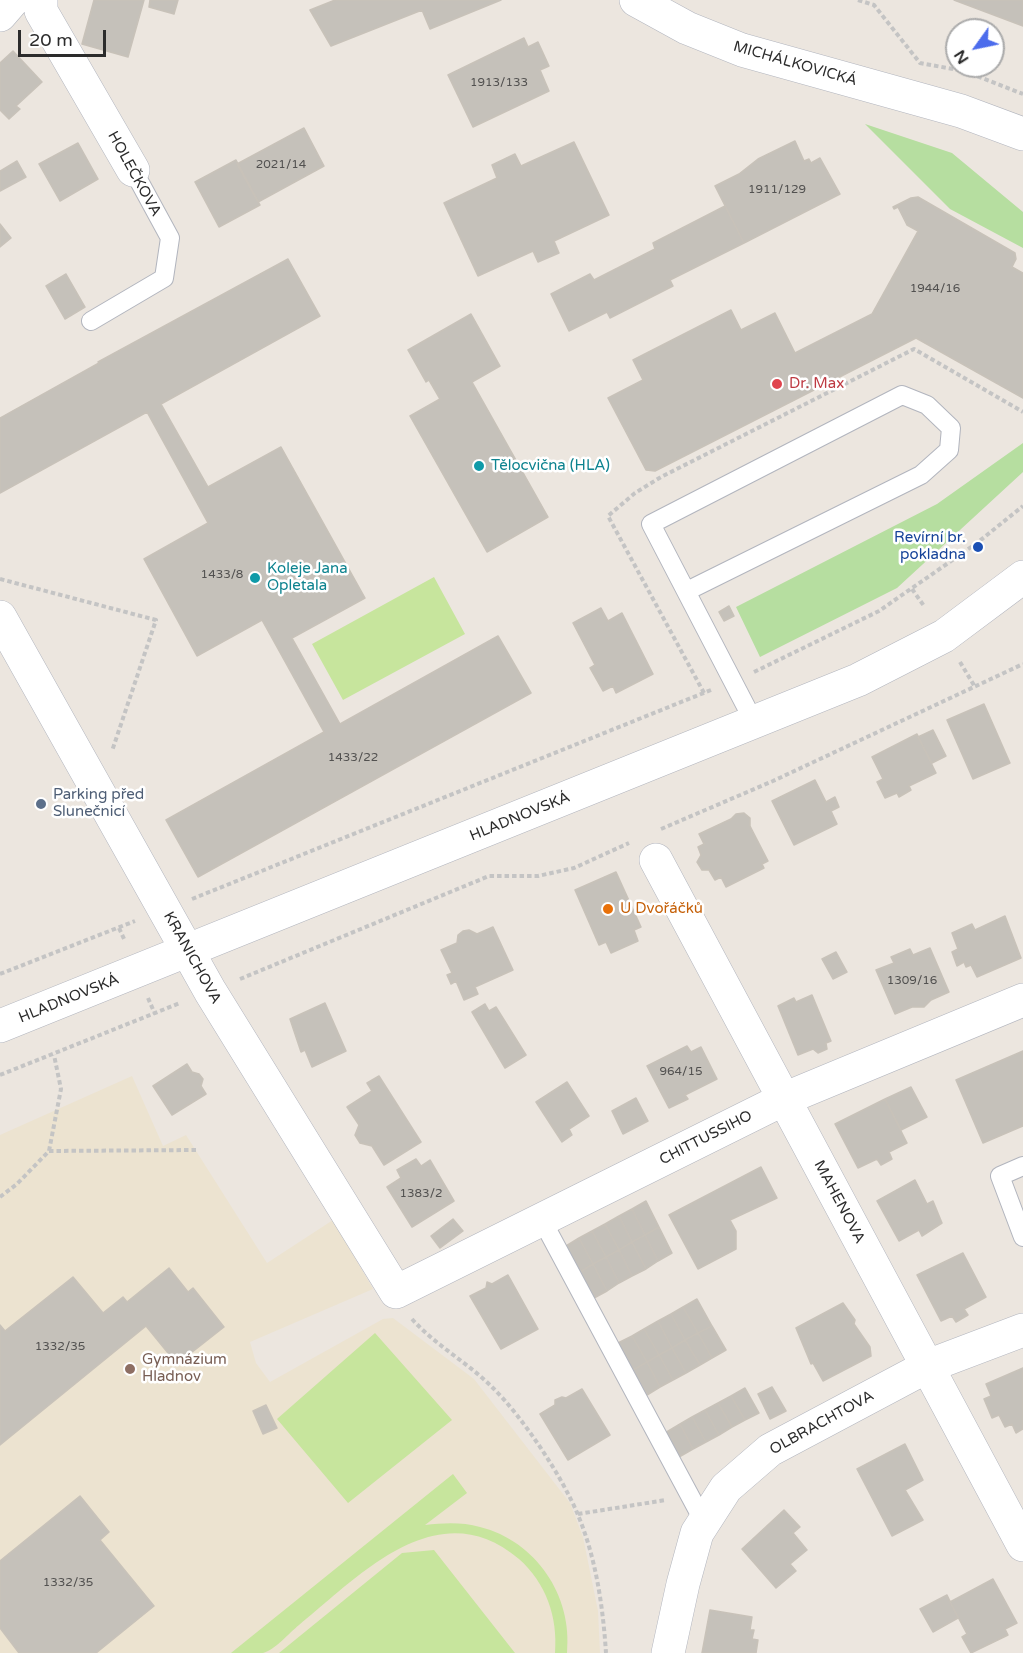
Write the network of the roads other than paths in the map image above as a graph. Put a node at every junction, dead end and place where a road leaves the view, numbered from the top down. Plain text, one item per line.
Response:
1 (13, 0) edge
2 (41, 0) edge
3 (636, 0) edge
4 (0, 15) edge
5 (961, 111) junction
6 (1023, 134) edge
7 (1023, 145) edge
8 (133, 171) joint
9 (91, 321) dead end
10 (1023, 577) edge
11 (687, 591) junction
12 (1, 620) edge
13 (754, 722) junction
14 (648, 844) road end
15 (188, 951) junction
16 (1023, 1000) edge
17 (0, 1026) edge
18 (784, 1100) junction
19 (1023, 1166) edge
20 (542, 1220) junction
21 (1023, 1237) edge
22 (396, 1292) joint
23 (1023, 1330) edge
24 (928, 1366) junction
25 (697, 1509) junction
26 (1023, 1545) edge
27 (668, 1653) edge

1 - 4 street
2 - 8 street, HOLEČKOVA
3 - 5 street, MICHÁLKOVICKÁ
5 - 6 street, MICHÁLKOVICKÁ
5 - 7 street, MICHÁLKOVICKÁ
8 - 9 lane, HOLEČKOVA
10 - 13 street, HLADNOVSKÁ
11 - 11 lane
11 - 13 lane
12 - 15 street, KRANICHOVA
13 - 15 street, HLADNOVSKÁ
14 - 18 street, MAHENOVA
15 - 17 street, HLADNOVSKÁ
15 - 22 street, KRANICHOVA
16 - 18 street, CHITTUSSIHO
18 - 20 street, CHITTUSSIHO
18 - 24 street, MAHENOVA
19 - 21 lane
20 - 22 street, CHITTUSSIHO
20 - 25 lane
23 - 24 street, OLBRACHTOVA
24 - 25 street, OLBRACHTOVA
24 - 26 street, MAHENOVA
25 - 27 street, OLBRACHTOVA

